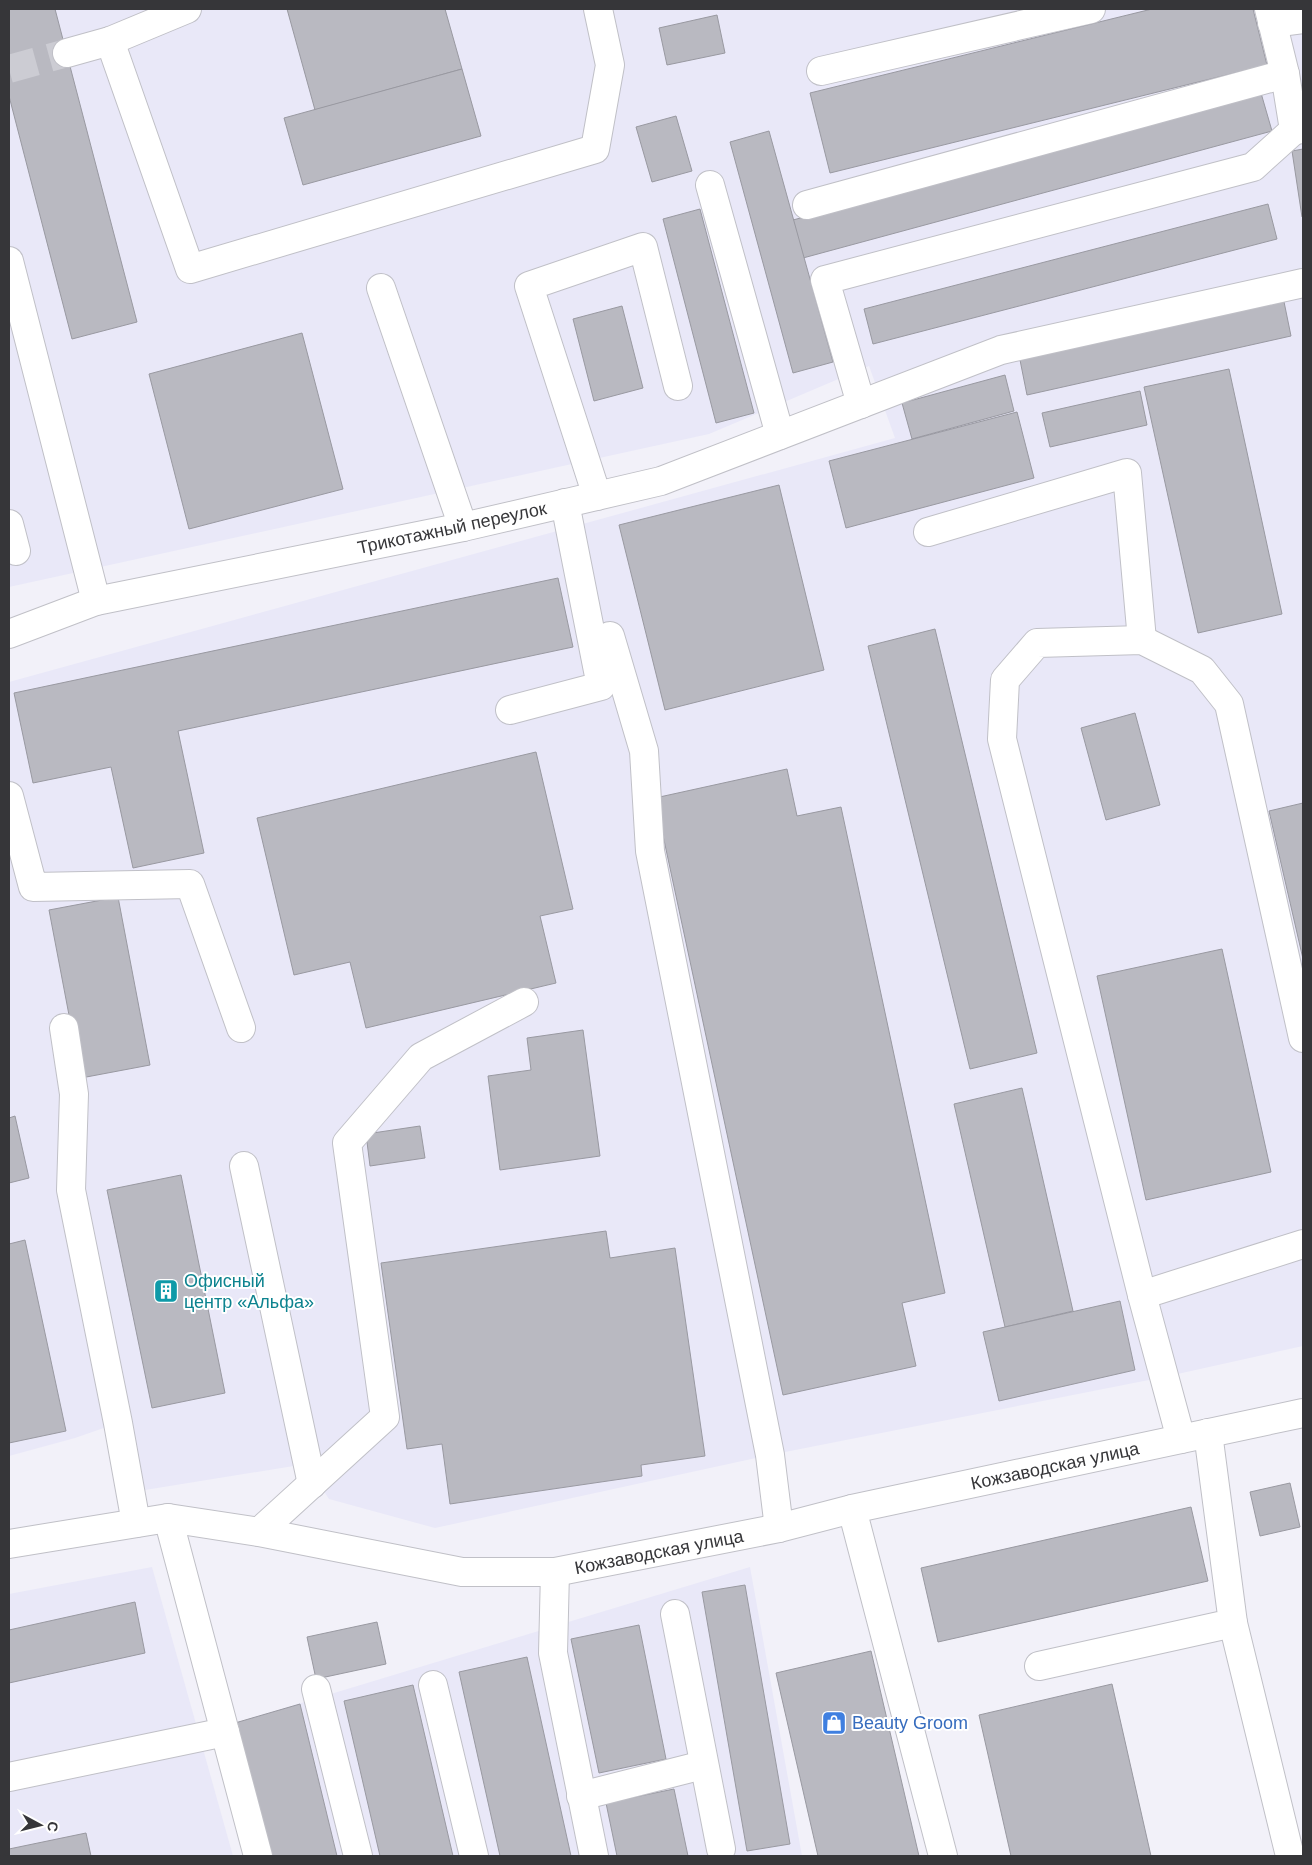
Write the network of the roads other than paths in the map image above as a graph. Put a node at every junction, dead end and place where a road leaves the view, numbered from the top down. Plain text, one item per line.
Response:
1 (186, 9) edge
2 (598, 9) edge
3 (1091, 9) edge
4 (1271, 16) edge
5 (1303, 19) edge
6 (110, 42) junction
7 (67, 53) tunnel mouth
8 (821, 71) dead end
9 (1285, 74) junction
10 (1299, 129) edge
11 (710, 186) dead end
12 (807, 205) dead end
13 (9, 261) edge
14 (1303, 283) edge
15 (381, 288) dead end
16 (678, 386) dead end
17 (861, 404) junction
18 (780, 435) junction
19 (597, 496) junction
20 (565, 503) junction
21 (9, 524) edge
22 (463, 527) junction
23 (928, 532) dead end
24 (16, 551) dead end
25 (96, 601) junction
26 (9, 634) edge
27 (610, 636) dead end
28 (1142, 640) junction
29 (510, 710) dead end
30 (9, 796) edge
31 (524, 1002) dead end
32 (64, 1028) dead end
33 (241, 1028) dead end
34 (1303, 1038) edge
35 (244, 1166) dead end
36 (1303, 1244) edge
37 (1142, 1295) junction
38 (1303, 1412) edge
39 (1208, 1433) junction
40 (1180, 1439) junction
41 (312, 1484) junction
42 (852, 1509) junction
43 (168, 1518) junction
44 (136, 1523) junction
45 (779, 1528) junction
46 (259, 1532) junction
47 (9, 1544) edge
48 (555, 1572) junction
49 (675, 1614) dead end
50 (1233, 1623) junction
51 (1039, 1666) dead end
52 (433, 1685) dead end
53 (316, 1689) dead end
54 (225, 1732) junction
55 (703, 1765) junction
56 (9, 1777) edge
57 (581, 1796) junction
58 (721, 1849) dead end
59 (258, 1856) edge
60 (358, 1856) edge
61 (474, 1856) edge
62 (594, 1856) edge
63 (943, 1856) edge
64 (1290, 1856) edge

1 - 6 street
2 - 6 street
3 - 8 street
4 - 5 street
4 - 9 street
6 - 7 street
9 - 10 street
9 - 12 street
10 - 17 street
11 - 18 street
13 - 25 street
14 - 17 street, Трикотажный переулок
15 - 22 street
16 - 19 street
17 - 18 street, Трикотажный переулок
18 - 19 street, Трикотажный переулок
19 - 20 street, Трикотажный переулок
20 - 22 street, Трикотажный переулок
20 - 29 street
21 - 24 street
22 - 25 street, Трикотажный переулок
23 - 28 street
25 - 26 street, Трикотажный переулок
27 - 45 street
28 - 34 street
28 - 37 street
30 - 33 street
31 - 41 street
32 - 44 street
35 - 41 street
36 - 37 street
37 - 40 street
38 - 39 street, Кожзаводская улица
39 - 40 street, Кожзаводская улица
39 - 50 street
40 - 42 street, Кожзаводская улица
41 - 46 street
42 - 45 street, Кожзаводская улица
42 - 63 street
43 - 44 street, Кожзаводская улица
43 - 46 street, Кожзаводская улица
43 - 54 street
44 - 47 street, Кожзаводская улица
45 - 48 street, Кожзаводская улица
46 - 48 street, Кожзаводская улица
48 - 57 street
49 - 55 street
50 - 51 street
50 - 64 street
52 - 61 street
53 - 60 street
54 - 56 street
54 - 59 street
55 - 57 street
55 - 58 street
57 - 62 street

